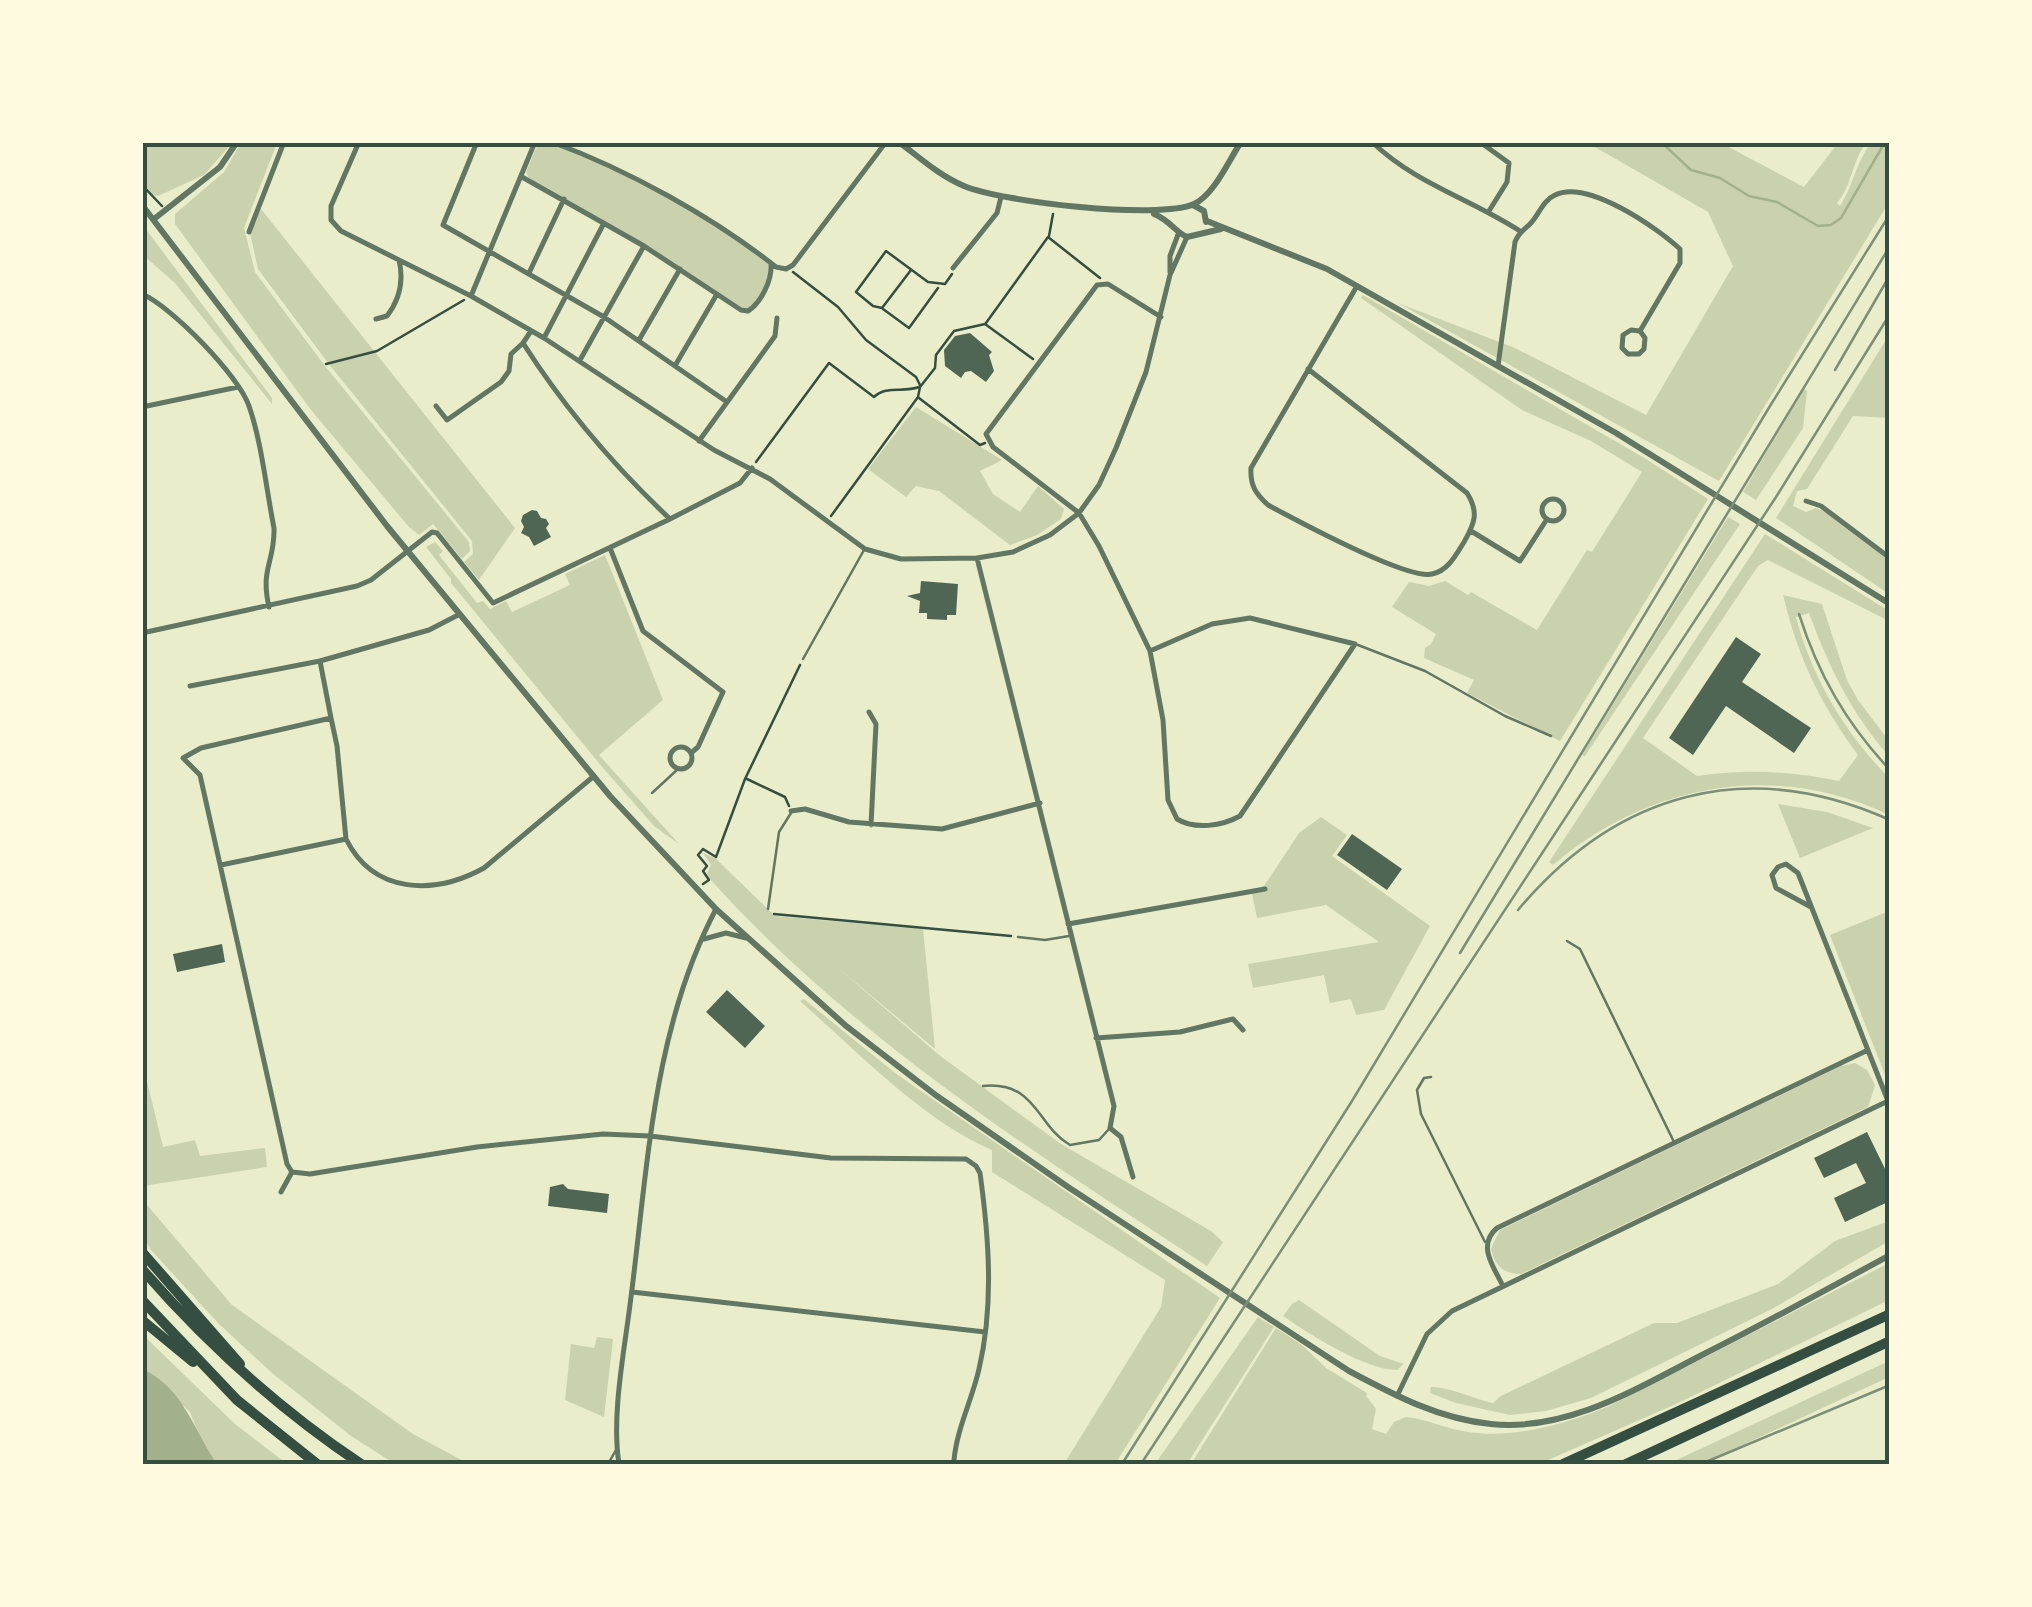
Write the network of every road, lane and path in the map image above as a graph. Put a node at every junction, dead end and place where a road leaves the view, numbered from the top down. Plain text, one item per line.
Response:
1 (237, 142) edge
2 (284, 142) edge
3 (359, 142) edge
4 (477, 142) edge
5 (535, 142) edge
6 (552, 142) edge
7 (886, 142) edge
8 (900, 142) edge
9 (1240, 142) edge
10 (1372, 142) edge
11 (1480, 142) edge
12 (522, 177) junction
13 (142, 185) edge
14 (1208, 192) junction
15 (1000, 197) junction
16 (564, 199) junction
17 (159, 202) dead end
18 (1054, 203) junction
19 (142, 205) edge
20 (1193, 205) junction
21 (1178, 210) junction
22 (1489, 211) junction
23 (1149, 212) junction
24 (1204, 212) junction
25 (154, 219) junction
26 (1207, 220) junction
27 (604, 223) junction
28 (1176, 228) junction
29 (1227, 230) junction
30 (1520, 231) junction
31 (249, 232) dead end
32 (1202, 232) junction
33 (1048, 237) junction
34 (1188, 237) junction
35 (644, 246) junction
36 (490, 252) junction
37 (399, 260) junction
38 (770, 262) junction
39 (790, 268) junction
40 (954, 268) joint
41 (680, 269) junction
42 (911, 270) junction
43 (529, 274) junction
44 (1170, 275) junction
45 (1103, 284) junction
46 (940, 286) junction
47 (1357, 286) junction
48 (143, 293) edge
49 (718, 294) junction
50 (566, 295) junction
51 (471, 296) junction
52 (882, 308) junction
53 (604, 317) junction
54 (1161, 317) junction
55 (776, 318) dead end
56 (376, 319) dead end
57 (986, 324) junction
58 (531, 330) junction
59 (1640, 331) junction
60 (544, 338) junction
61 (639, 340) junction
62 (524, 343) junction
63 (580, 360) junction
64 (1038, 363) junction
65 (326, 364) dead end
66 (676, 365) junction
67 (1498, 366) junction
68 (1308, 369) junction
69 (238, 387) junction
70 (920, 387) junction
71 (918, 398) junction
72 (727, 402) junction
73 (436, 406) dead end
74 (142, 407) edge
75 (699, 440) junction
76 (988, 442) junction
77 (752, 468) junction
78 (1806, 501) dead end
79 (1079, 513) junction
80 (670, 519) junction
81 (1546, 519) junction
82 (827, 521) junction
83 (1471, 530) junction
84 (610, 548) junction
85 (865, 549) junction
86 (407, 550) junction
87 (977, 558) junction
88 (1890, 558) edge
89 (1890, 604) edge
90 (269, 607) junction
91 (460, 614) junction
92 (142, 633) edge
93 (1355, 644) junction
94 (1150, 651) junction
95 (803, 659) joint
96 (320, 662) junction
97 (190, 686) dead end
98 (870, 712) dead end
99 (331, 718) junction
100 (1551, 736) dead end
101 (691, 753) junction
102 (678, 769) junction
103 (594, 776) junction
104 (745, 779) junction
105 (652, 793) dead end
106 (1040, 802) junction
107 (791, 812) junction
108 (871, 824) junction
109 (346, 839) junction
110 (220, 865) junction
111 (708, 880) dead end
112 (1265, 889) dead end
113 (1811, 906) junction
114 (768, 909) dead end
115 (716, 910) junction
116 (774, 914) dead end
117 (1068, 924) junction
118 (1071, 936) junction
119 (1018, 937) joint
120 (701, 940) junction
121 (750, 940) junction
122 (1567, 941) dead end
123 (1243, 1030) dead end
124 (1096, 1038) junction
125 (1868, 1050) junction
126 (1431, 1077) dead end
127 (982, 1086) dead end
128 (1889, 1103) edge
129 (1110, 1128) junction
130 (650, 1136) junction
131 (1674, 1143) junction
132 (292, 1172) junction
133 (1133, 1177) dead end
134 (281, 1192) dead end
135 (1486, 1243) junction
136 (142, 1252) edge
137 (1890, 1255) edge
138 (142, 1269) edge
139 (1503, 1286) junction
140 (632, 1292) junction
141 (142, 1300) edge
142 (1890, 1314) edge
143 (142, 1320) edge
144 (985, 1332) junction
145 (1890, 1341) edge
146 (206, 1371) junction
147 (249, 1378) junction
148 (1397, 1396) junction
149 (616, 1449) junction
150 (954, 1460) dead end
151 (316, 1464) edge
152 (361, 1464) edge
153 (608, 1464) edge
154 (619, 1464) edge
155 (1563, 1464) edge
156 (1626, 1464) edge

1 - 25 street
2 - 31 street
3 - 37 street
4 - 36 street
5 - 12 street
6 - 38 street
7 - 39 street
8 - 15 street
9 - 14 street
10 - 22 street
11 - 22 street
12 - 16 street
12 - 36 street
13 - 17 path
14 - 20 street
14 - 24 street
15 - 18 street
15 - 40 street
16 - 27 street
16 - 43 street
18 - 23 street
18 - 33 path
19 - 25 street
20 - 21 street
20 - 24 street
21 - 23 street
21 - 28 street
22 - 30 street
23 - 28 street
24 - 26 street
25 - 86 street
26 - 29 street
26 - 32 street
27 - 35 street
27 - 50 street
28 - 34 street
28 - 44 street
29 - 32 street
29 - 47 street
30 - 59 street
30 - 67 street
32 - 34 street
33 - 45 path
33 - 57 path
34 - 44 street
35 - 41 street
35 - 53 street
36 - 43 street
36 - 51 street
37 - 51 street
37 - 56 street
38 - 39 street
38 - 49 street
39 - 70 path
40 - 46 path
41 - 49 street
41 - 61 street
42 - 46 path
42 - 52 path
42 - 52 path
43 - 50 street
44 - 54 street
45 - 54 street
45 - 64 street
46 - 52 path
47 - 67 street
47 - 68 street
48 - 69 street
49 - 66 street
50 - 53 street
50 - 60 street
51 - 58 street
51 - 65 path
53 - 61 street
53 - 63 street
54 - 79 street
55 - 72 street
57 - 64 path
57 - 70 path
58 - 60 street
58 - 62 street
59 - 59 street
60 - 63 street
61 - 66 street
62 - 73 street
62 - 80 street
63 - 75 street
64 - 76 street
66 - 72 street
67 - 89 street
68 - 83 street
68 - 83 street
69 - 74 street
69 - 90 street
70 - 71 path
70 - 77 path
71 - 76 path
71 - 82 path
72 - 75 street
75 - 77 street
76 - 79 street
77 - 80 street
77 - 82 street
78 - 88 street
79 - 87 street
79 - 94 street
80 - 84 street
81 - 81 street
81 - 83 street
82 - 85 street
84 - 86 street
84 - 101 street
85 - 87 street
85 - 95 lane
86 - 90 street
86 - 91 street
87 - 106 street
90 - 92 street
91 - 96 street
91 - 103 street
93 - 94 street
93 - 94 street
93 - 100 lane
95 - 104 path
96 - 97 street
96 - 99 street
98 - 108 street
99 - 109 street
99 - 110 street
101 - 102 street
101 - 102 street
102 - 105 lane
103 - 109 street
103 - 115 street
104 - 107 path
104 - 111 path
106 - 108 street
106 - 117 street
107 - 108 street
107 - 114 lane
109 - 110 street
110 - 132 street
112 - 117 street
113 - 113 street
113 - 125 street
115 - 120 street
115 - 121 street
116 - 119 path
117 - 118 street
118 - 119 lane
118 - 124 street
120 - 121 street
120 - 130 street
121 - 148 street
122 - 131 lane
123 - 124 street
124 - 129 street
125 - 128 street
125 - 131 street
126 - 135 lane
127 - 129 lane
128 - 139 street
129 - 133 street
130 - 132 street
130 - 140 street
130 - 144 street
131 - 135 street
132 - 134 street
135 - 139 street
136 - 147 highway
137 - 148 street
138 - 147 highway
139 - 148 street
140 - 144 street
140 - 149 street
141 - 146 highway
142 - 155 highway
143 - 146 highway
144 - 150 street
145 - 156 highway
146 - 151 highway
147 - 152 highway
149 - 153 lane
149 - 154 street

